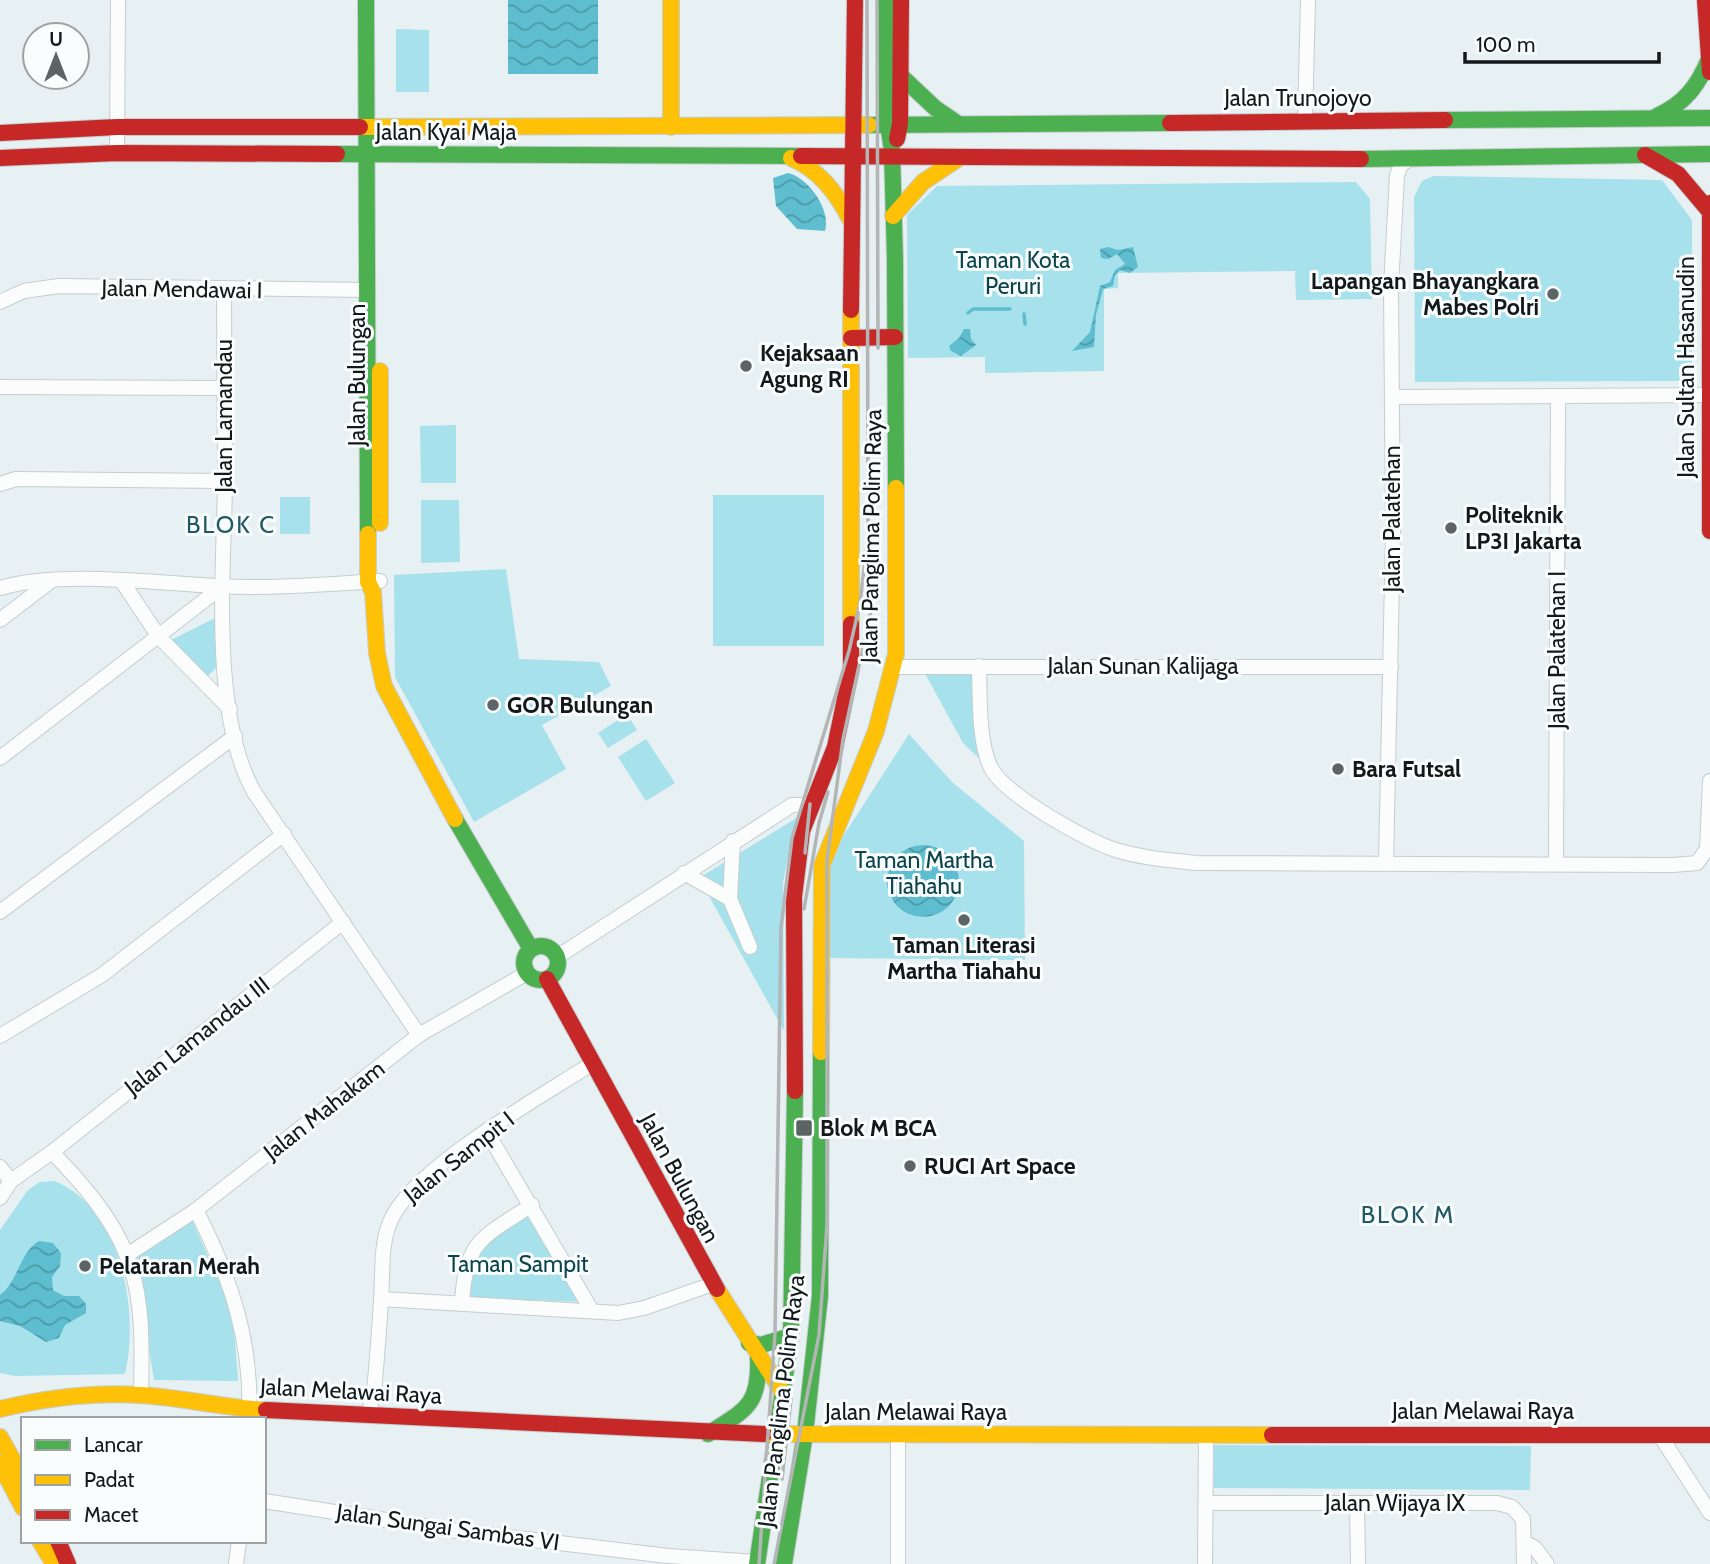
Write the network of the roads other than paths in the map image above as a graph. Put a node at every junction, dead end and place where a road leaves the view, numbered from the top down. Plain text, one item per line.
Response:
1 (118, 0) edge
2 (366, 0) edge
3 (377, 0) edge
4 (671, 0) edge
5 (844, 0) edge
6 (855, 0) edge
7 (886, 0) edge
8 (901, 0) edge
9 (1308, 0) edge
10 (1705, 0) edge
11 (1709, 59) edge
12 (900, 75) junction
13 (1710, 75) edge
14 (1710, 118) edge
15 (1647, 119) junction
16 (1305, 121) junction
17 (1510, 121) junction
18 (957, 123) junction
19 (851, 124) junction
20 (893, 124) junction
21 (117, 127) junction
22 (671, 127) junction
23 (372, 128) junction
24 (0, 133) edge
25 (117, 153) junction
26 (1642, 153) junction
27 (892, 154) junction
28 (1513, 155) junction
29 (1710, 155) edge
30 (373, 156) junction
31 (785, 156) junction
32 (962, 156) junction
33 (852, 157) junction
34 (0, 158) edge
35 (1383, 159) junction
36 (1409, 159) junction
37 (1397, 175) junction
38 (1710, 203) edge
39 (1710, 212) edge
40 (893, 216) junction
41 (850, 219) junction
42 (224, 290) junction
43 (368, 290) junction
44 (0, 302) edge
45 (895, 337) junction
46 (851, 338) junction
47 (0, 387) edge
48 (224, 388) junction
49 (1708, 395) junction
50 (1558, 396) junction
51 (1392, 397) junction
52 (225, 481) junction
53 (0, 484) edge
54 (1710, 531) edge
55 (121, 580) junction
56 (51, 581) junction
57 (374, 585) junction
58 (223, 586) junction
59 (0, 588) edge
60 (0, 620) edge
61 (159, 637) junction
62 (979, 666) junction
63 (894, 667) junction
64 (1391, 667) junction
65 (230, 709) junction
66 (235, 736) junction
67 (0, 758) edge
68 (1710, 781) edge
69 (810, 805) junction
70 (284, 834) junction
71 (733, 841) junction
72 (1556, 862) junction
73 (1386, 863) junction
74 (684, 873) junction
75 (730, 899) junction
76 (0, 912) edge
77 (343, 922) junction
78 (750, 947) dead end
79 (531, 949) junction
80 (557, 957) junction
81 (527, 973) junction
82 (547, 979) junction
83 (419, 1035) junction
84 (0, 1036) edge
85 (593, 1063) junction
86 (487, 1132) junction
87 (52, 1152) junction
88 (0, 1167) edge
89 (11, 1181) junction
90 (0, 1198) edge
91 (532, 1205) junction
92 (196, 1210) junction
93 (795, 1212) junction
94 (822, 1212) junction
95 (127, 1255) junction
96 (713, 1284) junction
97 (382, 1299) junction
98 (461, 1302) junction
99 (592, 1311) junction
100 (791, 1336) junction
101 (754, 1350) junction
102 (783, 1393) junction
103 (141, 1395) junction
104 (0, 1409) edge
105 (369, 1413) junction
106 (249, 1414) edge
107 (776, 1433) junction
108 (708, 1434) junction
109 (804, 1434) junction
110 (1659, 1434) junction
111 (1206, 1435) junction
112 (1710, 1435) edge
113 (898, 1436) junction
114 (0, 1437) edge
115 (0, 1464) edge
116 (21, 1474) edge
117 (266, 1501) edge
118 (1206, 1503) junction
119 (1357, 1503) junction
120 (21, 1504) edge
121 (1710, 1513) edge
122 (41, 1543) edge
123 (59, 1543) edge
124 (239, 1543) edge
125 (1525, 1543) junction
126 (638, 1558) edge
127 (757, 1563) edge
128 (54, 1564) edge
129 (68, 1564) edge
130 (236, 1564) edge
131 (784, 1564) edge
132 (898, 1564) edge
133 (1205, 1564) edge
134 (1358, 1564) edge
135 (1524, 1564) edge
136 (1547, 1564) edge

1 - 21 street
2 - 23 main road
3 - 23 main road
4 - 22 main road
5 - 19 main road
6 - 19 main road
7 - 20 main road
8 - 12 main road
9 - 16 street
10 - 11 main road
11 - 13 main road
11 - 15 main road
12 - 18 main road
12 - 20 main road
14 - 15 main road, Jalan Trunojoyo
15 - 17 main road, Jalan Trunojoyo
16 - 17 main road, Jalan Trunojoyo
16 - 18 main road, Jalan Trunojoyo
17 - 28 main road
18 - 20 main road, Jalan Trunojoyo
19 - 20 main road, Jalan Kyai Maja
19 - 22 main road, Jalan Kyai Maja
19 - 33 main road, Jalan Panglima Polim Raya
20 - 27 main road, Jalan Panglima Polim Raya
21 - 23 main road, Jalan Kyai Maja
21 - 24 main road, Jalan Kyai Maja
21 - 25 street
22 - 23 main road, Jalan Kyai Maja
23 - 30 main road
25 - 30 main road, Jalan Kyai Maja
25 - 34 main road, Jalan Kyai Maja
26 - 28 main road
26 - 29 main road
26 - 39 main road
27 - 32 main road
27 - 33 main road, Jalan Kyai Maja
27 - 40 main road, Jalan Panglima Polim Raya
28 - 36 main road
30 - 31 main road, Jalan Kyai Maja
30 - 43 main road, Jalan Bulungan
30 - 57 main road, Jalan Bulungan
31 - 33 main road, Jalan Kyai Maja
31 - 41 main road
32 - 35 main road
32 - 40 main road
33 - 41 main road, Jalan Panglima Polim Raya
35 - 36 main road
35 - 37 street
36 - 37 street
37 - 51 street, Jalan Palatehan
38 - 39 main road, Jalan Sultan Hasanudin
39 - 49 main road, Jalan Sultan Hasanudin
40 - 45 main road, Jalan Panglima Polim Raya
41 - 46 main road, Jalan Panglima Polim Raya
42 - 43 street, Jalan Mendawai I
42 - 44 street, Jalan Mendawai I
42 - 48 street, Jalan Lamandau
43 - 57 main road, Jalan Bulungan
45 - 46 main road
45 - 63 main road, Jalan Panglima Polim Raya
46 - 69 main road, Jalan Panglima Polim Raya
47 - 48 street
48 - 52 street, Jalan Lamandau
49 - 50 street
49 - 54 main road, Jalan Sultan Hasanudin
50 - 51 street
50 - 72 street, Jalan Palatehan I
51 - 64 street, Jalan Palatehan
52 - 53 street
52 - 58 street, Jalan Lamandau
55 - 56 street
55 - 58 street
55 - 61 street
56 - 59 street
56 - 60 street
57 - 58 street
57 - 79 main road, Jalan Bulungan
58 - 61 street
58 - 65 street, Jalan Lamandau
61 - 65 street
61 - 67 street
62 - 63 street, Jalan Sunan Kalijaga
62 - 64 street, Jalan Sunan Kalijaga
62 - 73 street
63 - 94 main road, Jalan Panglima Polim Raya
64 - 73 street, Jalan Palatehan
65 - 66 street, Jalan Lamandau
66 - 70 street, Jalan Lamandau
66 - 76 street
68 - 72 street
69 - 71 street
69 - 93 main road, Jalan Panglima Polim Raya
70 - 77 street, Jalan Lamandau
70 - 84 street
71 - 74 street
71 - 75 street
72 - 73 street
74 - 75 street
74 - 80 street
75 - 78 street
77 - 83 street, Jalan Lamandau
77 - 87 street, Jalan Lamandau III
79 - 80 main road
79 - 81 main road
80 - 82 main road
81 - 82 main road
81 - 83 street, Jalan Mahakam
82 - 85 main road, Jalan Bulungan
83 - 92 street, Jalan Mahakam
85 - 86 street, Jalan Sampit I
85 - 96 main road, Jalan Bulungan
86 - 91 street
86 - 97 street, Jalan Sampit I
87 - 89 street
87 - 95 street
88 - 89 street
89 - 90 street
91 - 98 street
91 - 99 street
92 - 95 street, Jalan Mahakam
92 - 106 street
93 - 94 main road
93 - 100 main road, Jalan Panglima Polim Raya
94 - 109 main road, Jalan Panglima Polim Raya
95 - 103 street
96 - 99 street
96 - 101 main road, Jalan Bulungan
97 - 98 street
97 - 105 street, Jalan Sampit I
98 - 99 street
100 - 101 main road
100 - 102 main road, Jalan Panglima Polim Raya
101 - 102 main road, Jalan Bulungan
101 - 108 main road
102 - 107 main road, Jalan Panglima Polim Raya
103 - 104 main road, Jalan Melawai Raya
103 - 106 main road, Jalan Melawai Raya
105 - 106 main road, Jalan Melawai Raya
105 - 108 main road, Jalan Melawai Raya
107 - 108 main road, Jalan Melawai Raya
107 - 109 main road, Jalan Melawai Raya
107 - 127 main road, Jalan Panglima Polim Raya
109 - 113 main road, Jalan Melawai Raya
109 - 131 main road, Jalan Panglima Polim Raya
110 - 111 main road, Jalan Melawai Raya
110 - 112 main road, Jalan Melawai Raya
110 - 121 street
111 - 113 main road, Jalan Melawai Raya
111 - 118 street
113 - 132 street
114 - 116 main road
115 - 120 main road
117 - 126 street, Jalan Sungai Sambas VI
118 - 119 street, Jalan Wijaya IX
118 - 133 street
119 - 125 street, Jalan Wijaya IX
119 - 134 street
122 - 128 main road
123 - 129 main road
124 - 130 street
125 - 135 street
125 - 136 street
126 - 127 street, Jalan Sungai Sambas VI

